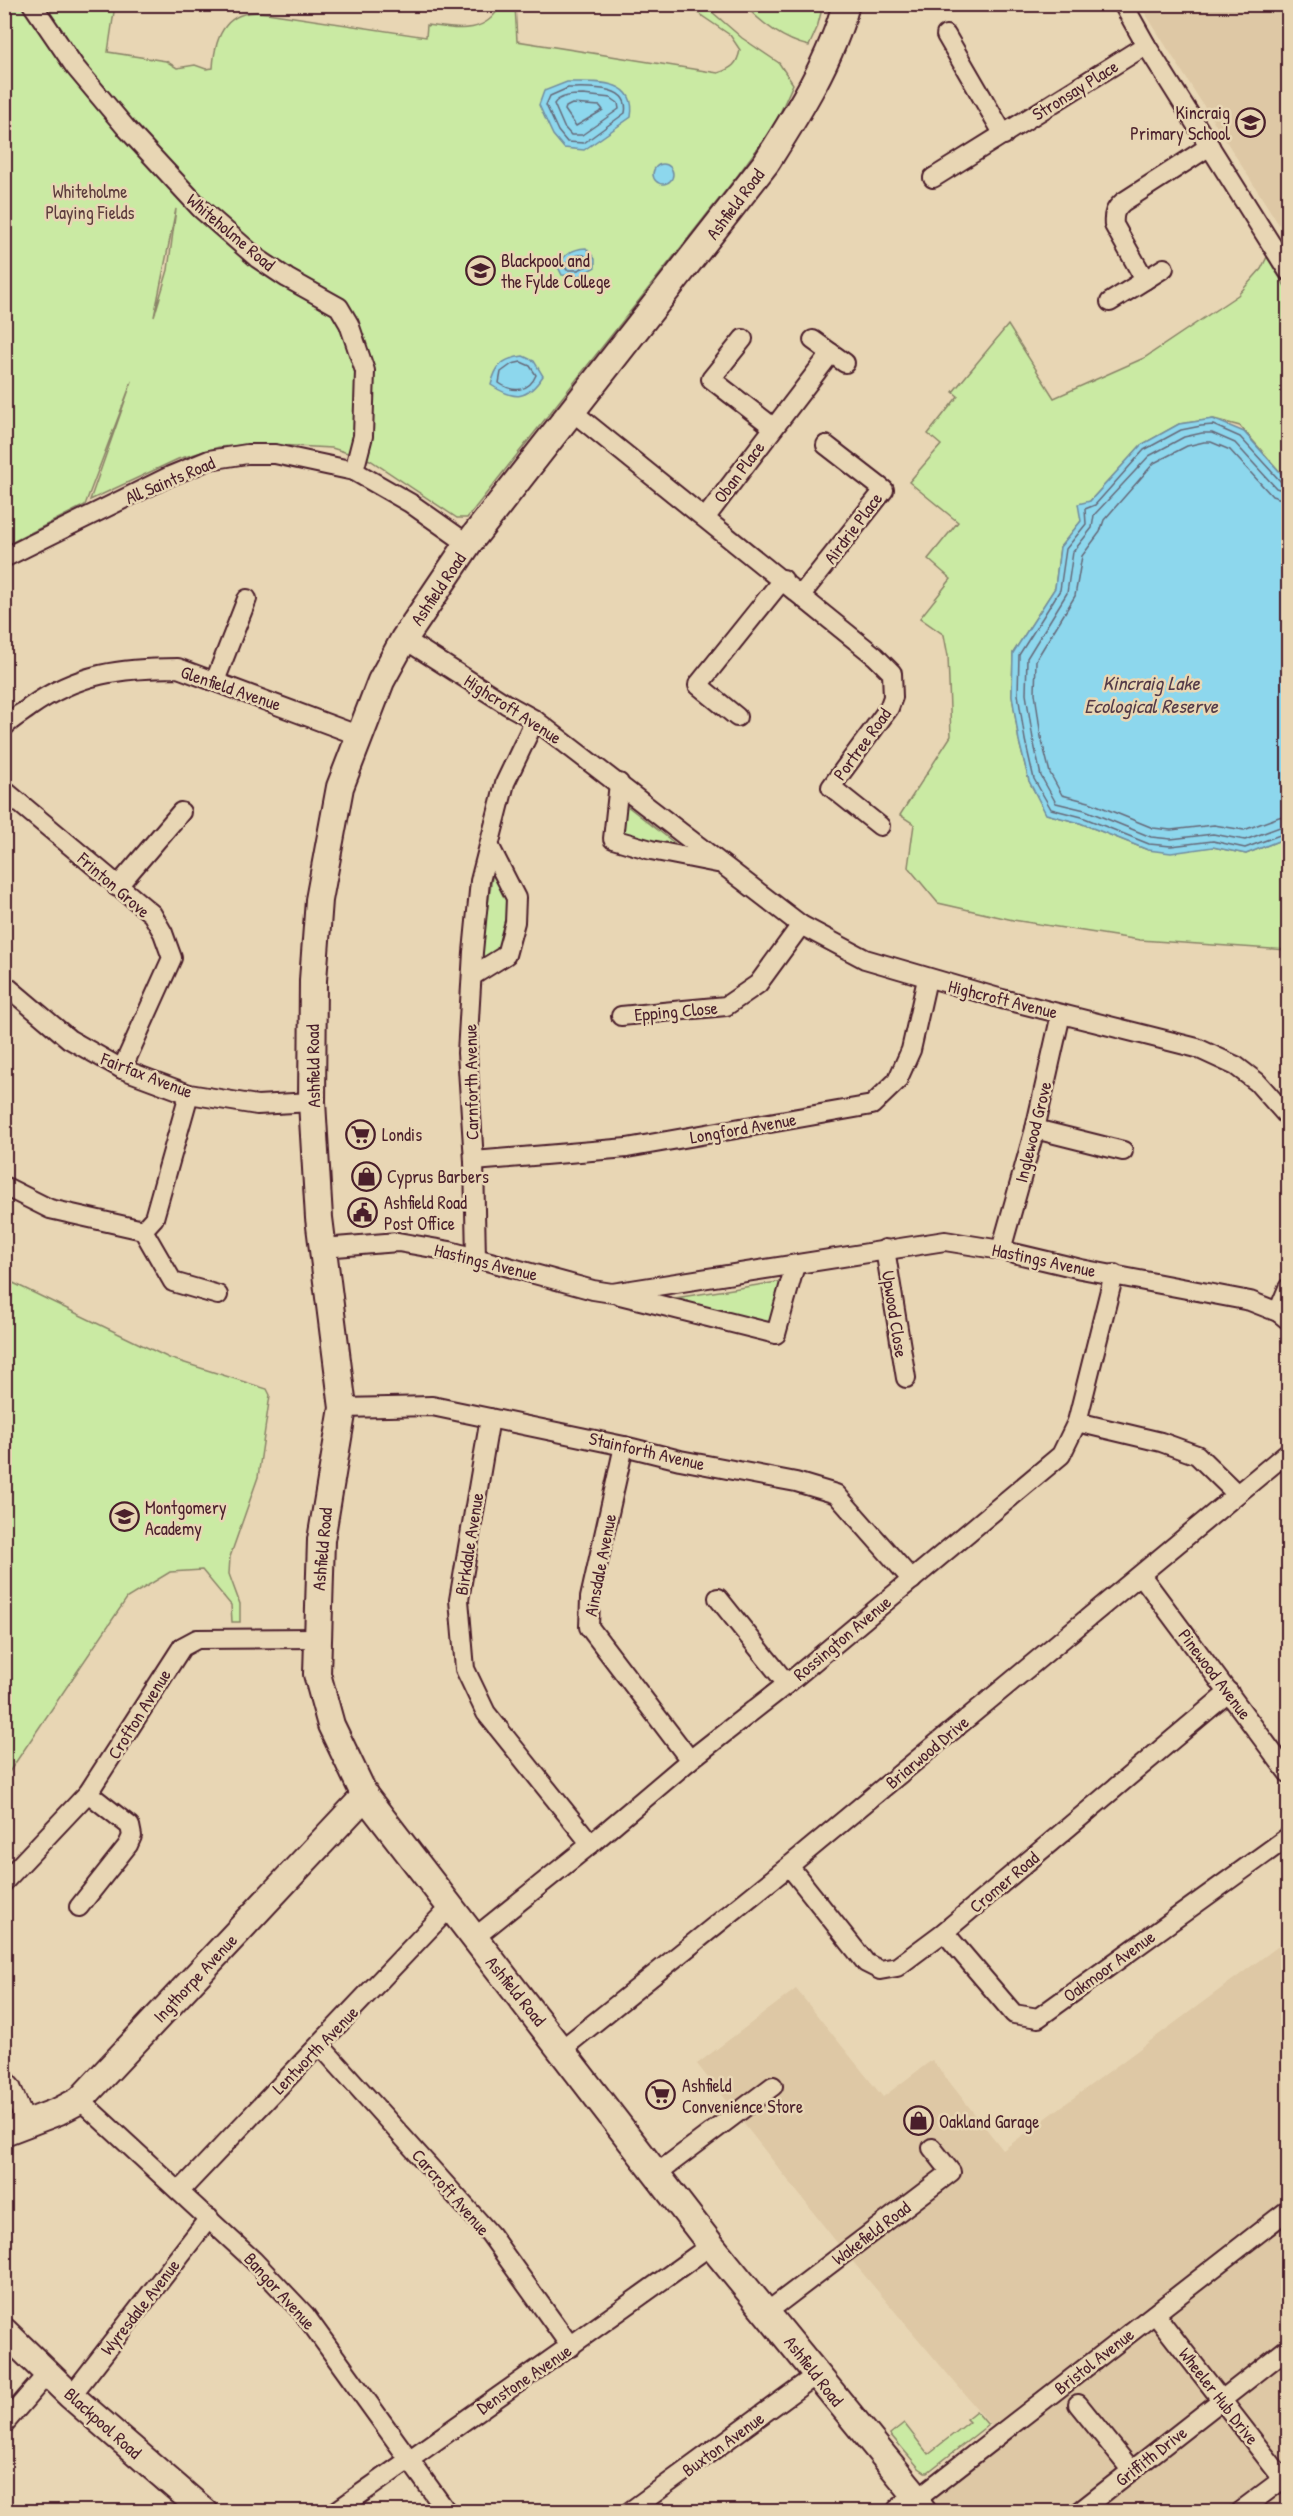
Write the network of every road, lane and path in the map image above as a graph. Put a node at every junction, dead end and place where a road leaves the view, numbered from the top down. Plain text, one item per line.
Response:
1 (32, 4) edge
2 (846, 4) edge
3 (1123, 4) edge
4 (946, 35) dead end
5 (1146, 45) junction
6 (1004, 135) junction
7 (1210, 147) junction
8 (933, 178) dead end
9 (1164, 268) dead end
10 (1288, 271) edge
11 (1145, 280) junction
12 (1110, 302) dead end
13 (743, 339) dead end
14 (813, 340) dead end
15 (573, 411) junction
16 (773, 427) junction
17 (826, 445) dead end
18 (354, 471) junction
19 (706, 517) junction
20 (468, 544) junction
21 (4, 558) edge
22 (783, 579) junction
23 (801, 595) junction
24 (247, 599) dead end
25 (404, 639) junction
26 (215, 681) junction
27 (737, 717) dead end
28 (536, 720) junction
29 (4, 727) edge
30 (360, 736) junction
31 (619, 783) junction
32 (4, 790) edge
33 (181, 812) dead end
34 (880, 826) dead end
35 (490, 847) junction
36 (720, 864) junction
37 (117, 887) junction
38 (801, 925) junction
39 (472, 976) junction
40 (927, 979) junction
41 (4, 984) edge
42 (1061, 1014) junction
43 (621, 1016) dead end
44 (122, 1069) junction
45 (189, 1094) junction
46 (312, 1102) junction
47 (1288, 1115) edge
48 (1035, 1129) junction
49 (1123, 1152) dead end
50 (474, 1161) junction
51 (4, 1186) edge
52 (142, 1230) junction
53 (323, 1248) junction
54 (885, 1249) junction
55 (1001, 1250) junction
56 (476, 1259) junction
57 (795, 1265) junction
58 (1114, 1274) junction
59 (1288, 1288) edge
60 (612, 1293) junction
61 (218, 1295) dead end
62 (1283, 1316) edge
63 (906, 1378) dead end
64 (343, 1408) junction
65 (490, 1418) junction
66 (1077, 1422) junction
67 (624, 1446) junction
68 (1288, 1452) edge
69 (1237, 1494) junction
70 (1141, 1575) junction
71 (912, 1580) junction
72 (729, 1602) dead end
73 (316, 1638) junction
74 (786, 1684) junction
75 (1229, 1692) junction
76 (690, 1760) junction
77 (1288, 1773) edge
78 (88, 1793) junction
79 (365, 1796) junction
80 (1288, 1837) edge
81 (591, 1845) junction
82 (12, 1863) edge
83 (789, 1866) junction
84 (4, 1882) edge
85 (80, 1908) dead end
86 (449, 1908) junction
87 (944, 1932) junction
88 (474, 1938) junction
89 (320, 2045) junction
90 (562, 2049) junction
91 (4, 2079) edge
92 (773, 2086) dead end
93 (80, 2100) junction
94 (15, 2127) edge
95 (932, 2148) dead end
96 (656, 2174) junction
97 (180, 2191) junction
98 (1288, 2210) edge
99 (210, 2218) junction
100 (711, 2245) junction
101 (767, 2312) junction
102 (1155, 2314) junction
103 (4, 2331) edge
104 (571, 2347) junction
105 (1288, 2348) edge
106 (48, 2373) junction
107 (816, 2375) junction
108 (71, 2396) junction
109 (1221, 2400) junction
110 (1078, 2404) dead end
111 (4, 2424) edge
112 (410, 2458) junction
113 (1132, 2471) junction
114 (916, 2507) edge
115 (205, 2511) edge
116 (335, 2511) edge
117 (447, 2511) edge
118 (629, 2511) edge
119 (1079, 2511) edge
120 (1239, 2511) edge

1 - 18 street, Whiteholme Road
2 - 15 street, Ashfield Road
3 - 5 street
4 - 6 street
5 - 6 street, Stronsay Place
5 - 7 street
6 - 8 street, Stronsay Place
7 - 10 street
7 - 11 street
9 - 11 street
11 - 12 street
13 - 16 street, Oban Place
14 - 16 street, Oban Place
15 - 19 street, Portree Road
15 - 20 street, Ashfield Road
16 - 19 street, Oban Place
17 - 23 street, Airdrie Place
18 - 20 street, All Saints Road
18 - 21 street, All Saints Road
19 - 22 street, Portree Road
20 - 25 street, Ashfield Road
22 - 23 street, Portree Road
22 - 27 street
23 - 34 street, Portree Road
24 - 26 street
25 - 28 street, Highcroft Avenue
25 - 30 street, Ashfield Road
26 - 29 street, Glenfield Avenue
26 - 30 street, Glenfield Avenue
28 - 31 street, Highcroft Avenue
28 - 35 street, Carnforth Avenue
30 - 46 street, Ashfield Road
31 - 36 street, Highcroft Avenue
31 - 36 street, Highcroft Avenue
32 - 37 street, Frinton Grove
33 - 37 street
35 - 39 street, Carnforth Avenue
35 - 39 street
36 - 38 street, Highcroft Avenue
37 - 44 street, Frinton Grove
38 - 40 street, Highcroft Avenue
38 - 43 street, Epping Close
39 - 50 street, Carnforth Avenue
40 - 42 street, Highcroft Avenue
40 - 50 street, Longford Avenue
41 - 44 street, Fairfax Avenue
42 - 47 street, Highcroft Avenue
42 - 48 street, Inglewood Grove
44 - 45 street, Fairfax Avenue
45 - 46 street, Fairfax Avenue
45 - 52 street
46 - 53 street, Ashfield Road
48 - 49 street
48 - 55 street, Inglewood Grove
50 - 56 street, Carnforth Avenue
51 - 52 street
52 - 61 street
53 - 56 street, Hastings Avenue
53 - 64 street, Ashfield Road
54 - 55 street, Hastings Avenue
54 - 57 street, Hastings Avenue
54 - 63 street, Upwood Close
55 - 58 street, Hastings Avenue
56 - 60 street, Hastings Avenue
57 - 60 street, Hastings Avenue
57 - 60 street, Hastings Avenue
58 - 62 street, Hastings Avenue
58 - 66 street, Rossington Avenue
59 - 62 street
64 - 65 street, Stainforth Avenue
64 - 73 street, Ashfield Road
65 - 67 street, Stainforth Avenue
65 - 81 street, Birkdale Avenue
66 - 69 street
66 - 71 street, Rossington Avenue
67 - 71 street, Stainforth Avenue
67 - 76 street, Ainsdale Avenue
68 - 69 street, Briarwood Drive
69 - 70 street, Briarwood Drive
70 - 75 street, Pinewood Avenue
70 - 83 street, Briarwood Drive
71 - 74 street, Rossington Avenue
72 - 74 street
73 - 78 street, Crofton Avenue
73 - 79 street, Ashfield Road
74 - 76 street, Rossington Avenue
75 - 77 street, Pinewood Avenue
75 - 87 street, Cromer Road
76 - 81 street, Rossington Avenue
78 - 82 street, Crofton Avenue
78 - 85 street
79 - 86 street, Ashfield Road
79 - 93 street, Ingthorpe Avenue
80 - 87 street, Oakmoor Avenue
81 - 88 street, Rossington Avenue
82 - 84 street, Crofton Avenue
83 - 87 street, Cromer Road
83 - 90 street, Briarwood Drive
86 - 88 street, Ashfield Road
86 - 89 street, Lentworth Avenue
88 - 90 street, Ashfield Road
89 - 97 street, Lentworth Avenue
89 - 104 street, Carcroft Avenue
90 - 96 street, Ashfield Road
91 - 94 street
92 - 96 street
93 - 94 street, Ingthorpe Avenue
93 - 97 street, Bangor Avenue
95 - 101 street, Wakefield Road
96 - 100 street, Ashfield Road
97 - 99 street, Bangor Avenue
98 - 102 street, Bristol Avenue
99 - 108 street, Wyresdale Avenue
99 - 112 street, Bangor Avenue
100 - 101 street, Ashfield Road
100 - 104 street, Denstone Avenue
101 - 107 street, Ashfield Road
102 - 109 street, Wheeler Hub Drive
102 - 114 street, Bristol Avenue
103 - 106 street, Blackpool Road
104 - 112 street, Denstone Avenue
105 - 109 street, Griffith Drive
106 - 108 street, Blackpool Road
106 - 111 street
107 - 114 street, Ashfield Road
107 - 118 street, Buxton Avenue
108 - 115 street, Blackpool Road
109 - 113 street, Griffith Drive
109 - 120 street, Wheeler Hub Drive
110 - 113 street
112 - 116 street, Denstone Avenue
112 - 117 street, Bangor Avenue
113 - 119 street, Griffith Drive

